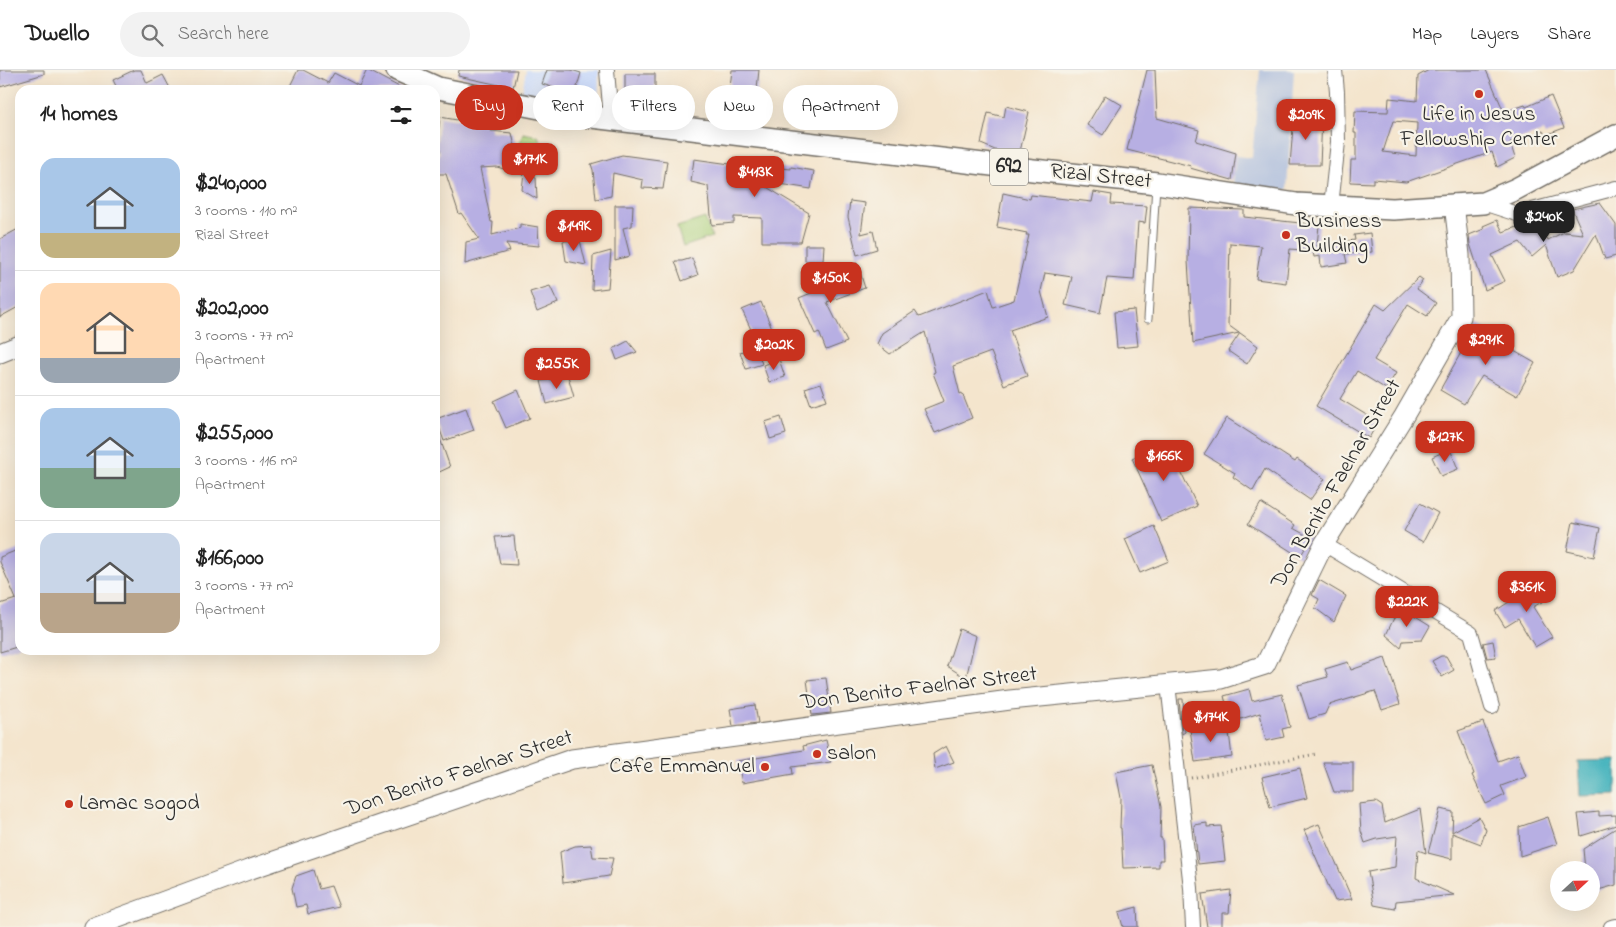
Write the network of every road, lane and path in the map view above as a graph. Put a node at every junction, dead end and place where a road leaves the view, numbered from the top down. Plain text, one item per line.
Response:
1 (398, 70) edge
2 (607, 70) edge
3 (1335, 70) edge
4 (426, 85) edge
5 (440, 91) edge
6 (610, 119) junction
7 (1616, 135) edge
8 (1157, 182) junction
9 (1616, 188) edge
10 (1483, 203) junction
11 (1454, 204) junction
12 (1331, 206) junction
13 (1148, 319) dead end
14 (15, 347) edge
15 (0, 353) edge
16 (1324, 544) junction
17 (1168, 684) junction
18 (1492, 707) dead end
19 (1316, 754) dead end
20 (1179, 780) junction
21 (1616, 926) edge
22 (94, 927) edge
23 (1193, 927) edge
24 (1612, 927) edge

1 - 4 main road, Rizal Street / 692
2 - 6 street
3 - 12 street
5 - 6 main road, Rizal Street / 692
6 - 8 main road, Rizal Street / 692
7 - 10 main road, Rizal Street / 692
8 - 12 main road, Rizal Street / 692
8 - 13 lane
9 - 10 street
10 - 11 main road, Rizal Street / 692
11 - 12 main road, Rizal Street / 692
11 - 16 street, Don Benito Faelnar Street
14 - 15 street
16 - 17 street, Don Benito Faelnar Street
16 - 18 street
17 - 20 street
17 - 22 street, Don Benito Faelnar Street
19 - 20 path
20 - 23 street
21 - 24 street

